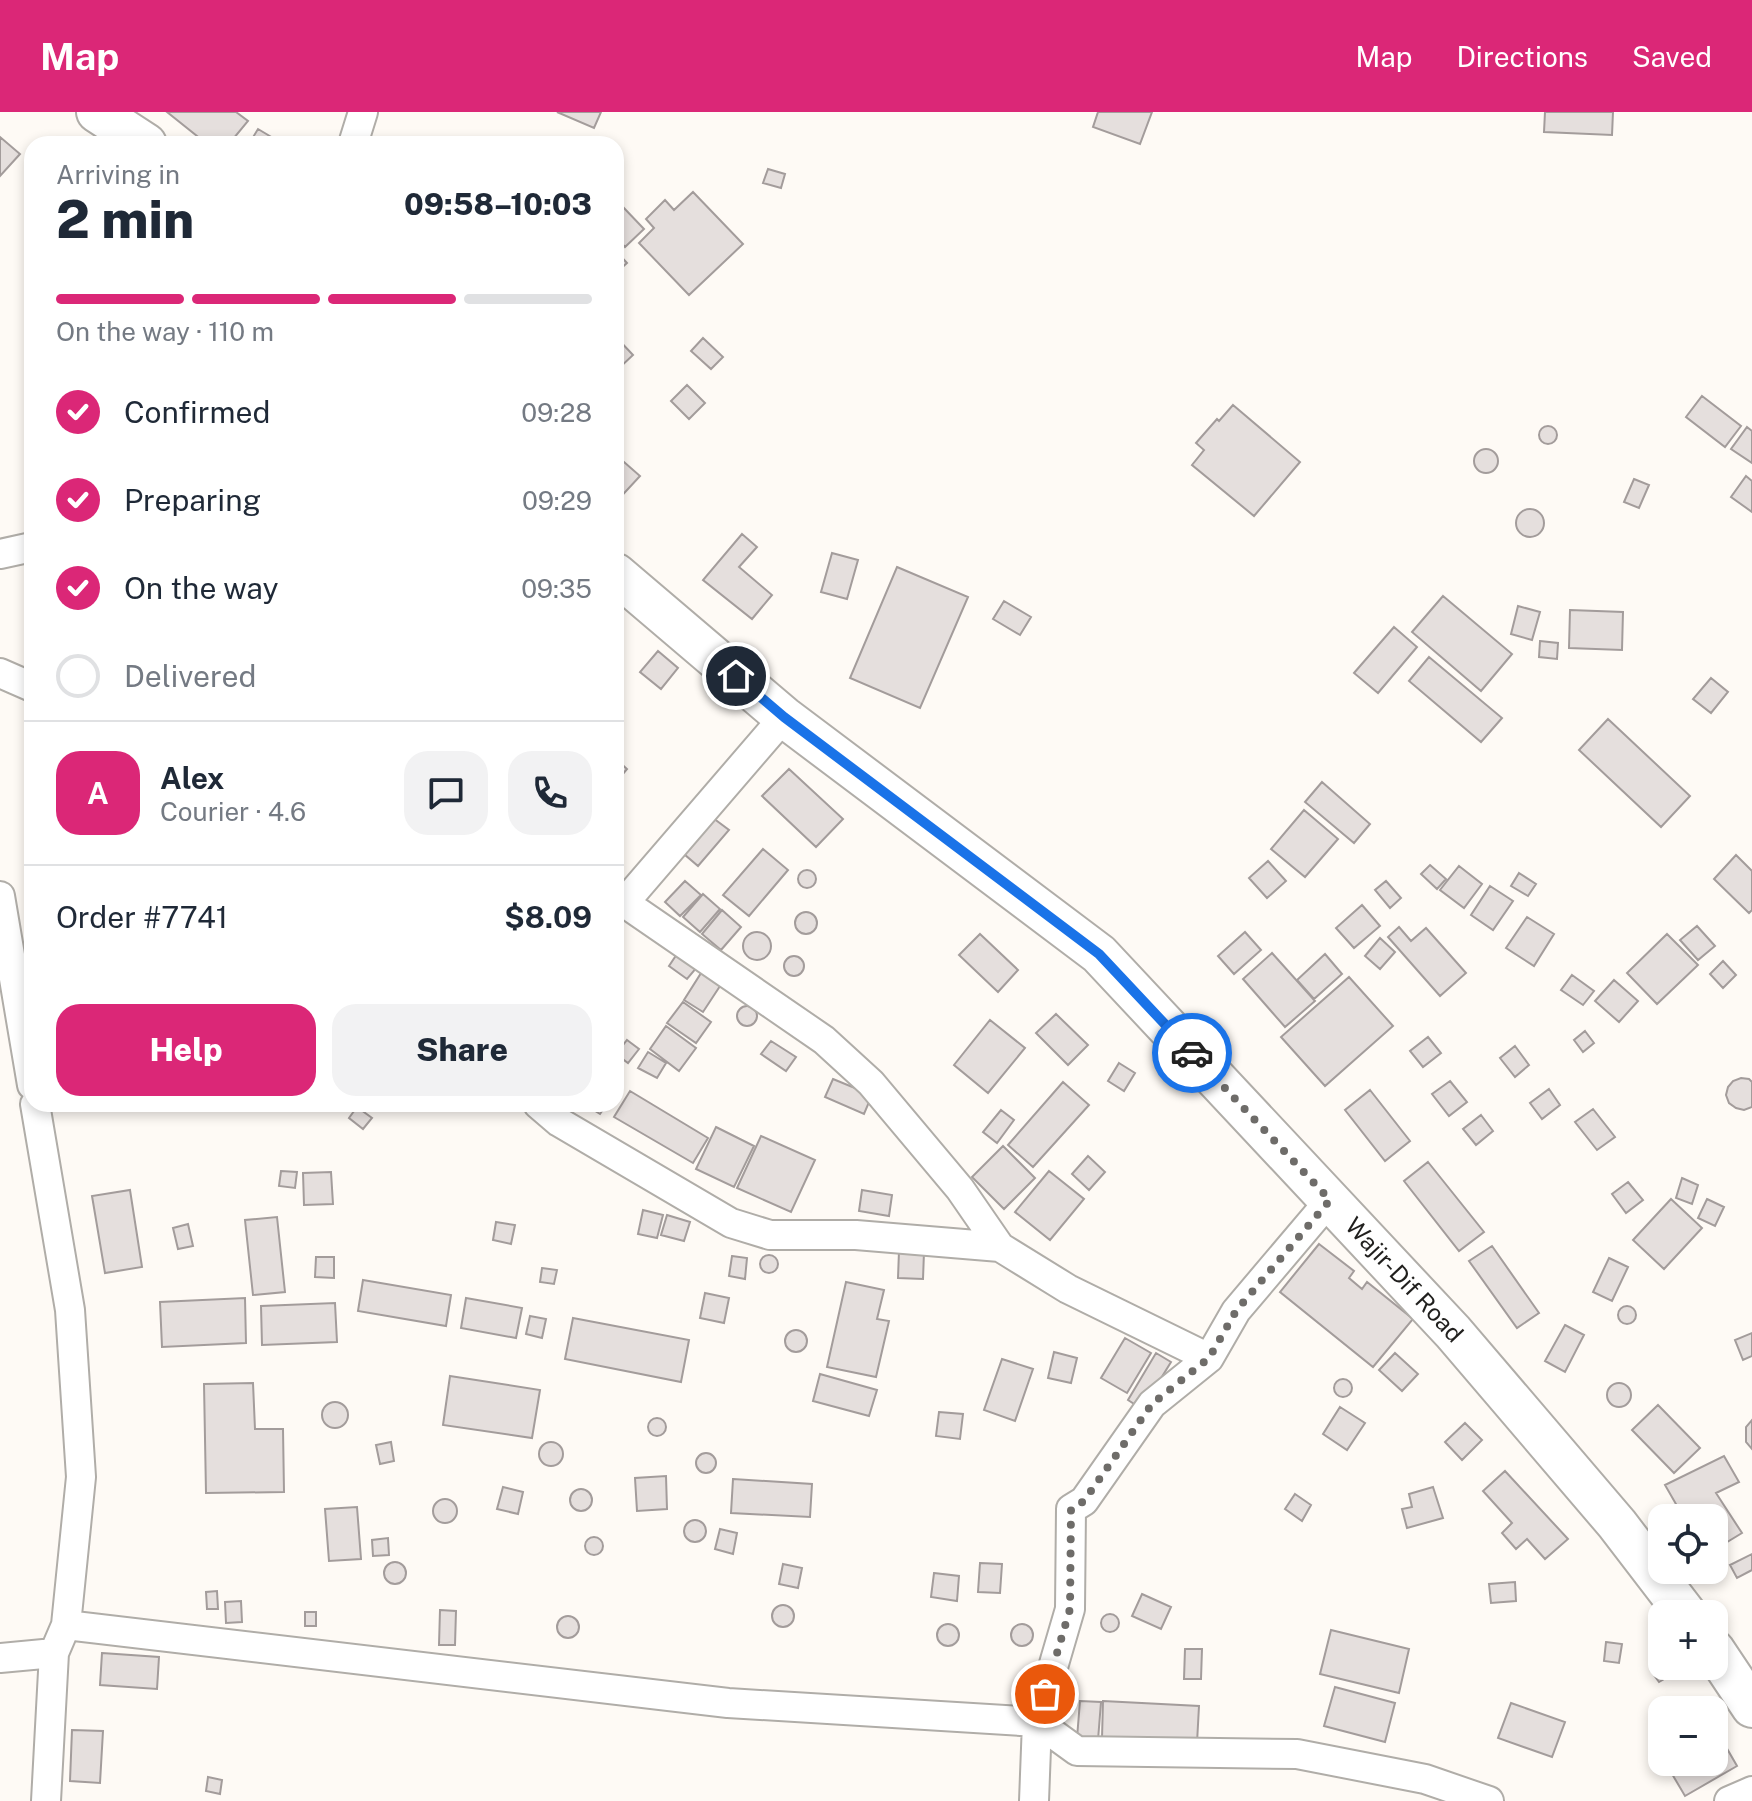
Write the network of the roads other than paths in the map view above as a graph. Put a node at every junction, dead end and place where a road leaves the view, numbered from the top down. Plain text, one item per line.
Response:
1 (97, 112) edge
2 (363, 112) edge
3 (134, 136) edge
4 (356, 136) edge
5 (24, 549) edge
6 (0, 554) edge
7 (624, 581) edge
8 (0, 673) edge
9 (24, 684) edge
10 (784, 717) junction
11 (0, 896) edge
12 (624, 896) edge
13 (624, 903) edge
14 (24, 1038) edge
15 (36, 1112) edge
16 (547, 1112) edge
17 (1330, 1200) junction
18 (1000, 1247) junction
19 (1209, 1358) junction
20 (1675, 1600) edge
21 (66, 1625) junction
22 (54, 1653) junction
23 (0, 1658) edge
24 (1728, 1671) edge
25 (1752, 1707) edge
26 (1037, 1722) junction
27 (1752, 1791) edge
28 (46, 1801) edge
29 (1034, 1801) edge
30 (1489, 1801) edge
31 (1729, 1801) edge

1 - 3 main road
2 - 4 street
5 - 6 street
7 - 10 main road, Wajir-Dif Road
8 - 9 street
10 - 12 street
10 - 17 main road, Wajir-Dif Road
11 - 14 street
13 - 18 street
15 - 21 street
16 - 18 street
17 - 19 street
17 - 20 main road, Wajir-Dif Road
18 - 19 street
19 - 26 street
21 - 22 street
21 - 26 street
22 - 23 street
22 - 28 street
24 - 25 main road
26 - 29 street
26 - 30 street
27 - 31 street

